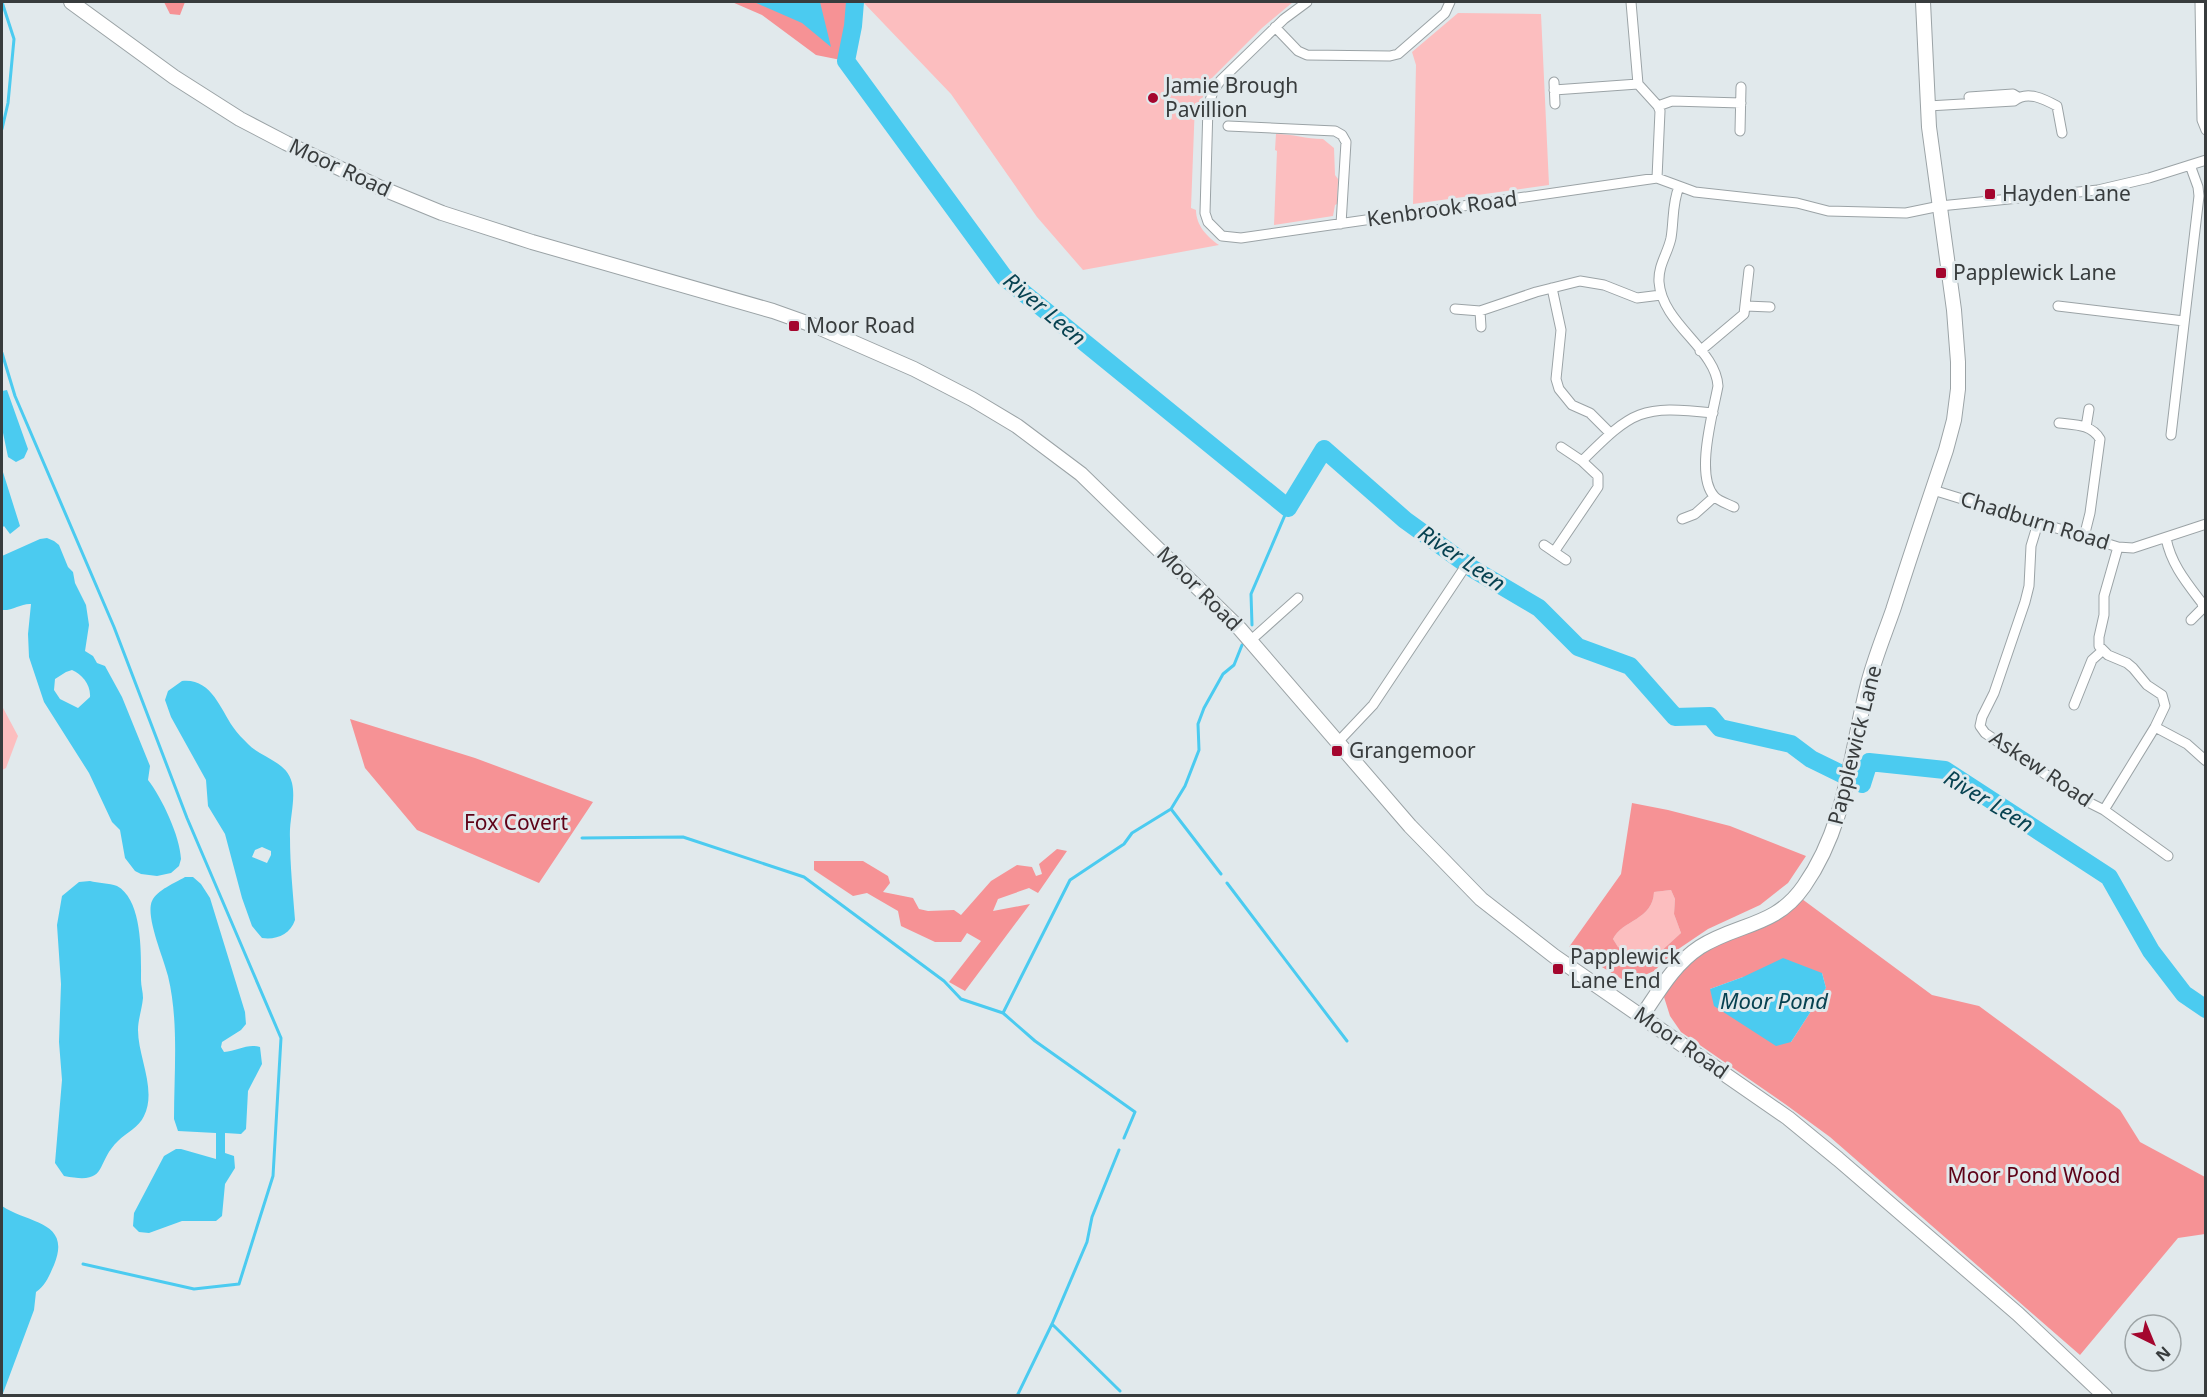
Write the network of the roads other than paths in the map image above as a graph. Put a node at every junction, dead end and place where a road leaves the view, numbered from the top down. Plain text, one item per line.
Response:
1 (71, 2) edge
2 (1307, 2) edge
3 (1450, 2) edge
4 (1631, 2) edge
5 (1923, 2) edge
6 (2200, 2) edge
7 (2203, 22) edge
8 (1275, 27) junction
9 (1638, 84) junction
10 (1741, 87) dead end
11 (1741, 103) junction
12 (1928, 103) junction
13 (1555, 104) dead end
14 (1658, 106) junction
15 (1228, 126) dead end
16 (1740, 130) dead end
17 (2205, 130) edge
18 (2062, 133) dead end
19 (2205, 160) edge
20 (2190, 165) junction
21 (1657, 178) junction
22 (1679, 187) junction
23 (1940, 206) junction
24 (1341, 224) junction
25 (1749, 270) dead end
26 (1552, 288) junction
27 (1661, 295) junction
28 (1746, 306) junction
29 (2058, 306) dead end
30 (1770, 308) dead end
31 (1455, 309) dead end
32 (1480, 311) junction
33 (2184, 321) junction
34 (1480, 327) dead end
35 (1700, 351) junction
36 (2089, 409) dead end
37 (1713, 413) junction
38 (2172, 422) junction
39 (2059, 423) dead end
40 (2182, 423) dead end
41 (2086, 427) junction
42 (1610, 433) junction
43 (2171, 435) dead end
44 (1561, 447) dead end
45 (1582, 461) junction
46 (1933, 490) junction
47 (1714, 497) junction
48 (1734, 507) dead end
49 (1682, 519) dead end
50 (2038, 523) junction
51 (2205, 524) edge
52 (2084, 537) junction
53 (2166, 538) junction
54 (1544, 545) dead end
55 (2118, 547) junction
56 (1554, 552) junction
57 (1566, 560) dead end
58 (1465, 567) dead end
59 (1298, 598) dead end
60 (2191, 620) dead end
61 (1250, 641) junction
62 (2102, 651) junction
63 (2074, 705) dead end
64 (2155, 728) junction
65 (1338, 742) junction
66 (2205, 761) edge
67 (2104, 810) junction
68 (2168, 856) dead end
69 (1642, 1016) junction
70 (2105, 1395) edge

1 - 61 main road, Moor Road
2 - 8 street, Kenbrook Road
3 - 8 street
4 - 9 street
5 - 12 main road, Papplewick Lane
6 - 7 street
7 - 17 street
8 - 24 street, Kenbrook Road
9 - 13 street
9 - 14 street
10 - 11 street
11 - 14 street
11 - 16 street
12 - 18 street
12 - 23 main road, Papplewick Lane
14 - 21 street
15 - 24 street
19 - 20 street
20 - 23 street
20 - 33 street
21 - 22 street
21 - 24 street, Kenbrook Road
22 - 23 street
22 - 27 street
23 - 46 main road, Papplewick Lane
25 - 28 street
26 - 27 street
26 - 32 street
26 - 42 street
27 - 35 street
28 - 30 street
28 - 35 street
29 - 33 street
31 - 32 street
32 - 34 street
33 - 38 street
35 - 37 street
36 - 41 street
37 - 42 street
37 - 47 street
38 - 40 street
38 - 43 street
39 - 41 street
41 - 52 street
42 - 45 street
44 - 45 street
45 - 56 street
46 - 50 street, Chadburn Road
46 - 69 main road, Papplewick Lane
47 - 48 street
47 - 49 street
50 - 52 street, Chadburn Road
50 - 67 street, Askew Road
51 - 53 street, Chadburn Road
52 - 55 street, Chadburn Road
53 - 55 street, Chadburn Road
53 - 60 street
54 - 56 street
55 - 62 street
56 - 57 street
58 - 65 street
59 - 61 street
61 - 65 main road, Moor Road
62 - 63 street
62 - 64 street
64 - 66 street
64 - 67 street
65 - 69 main road, Moor Road
67 - 68 street, Askew Road
69 - 70 main road, Moor Road

